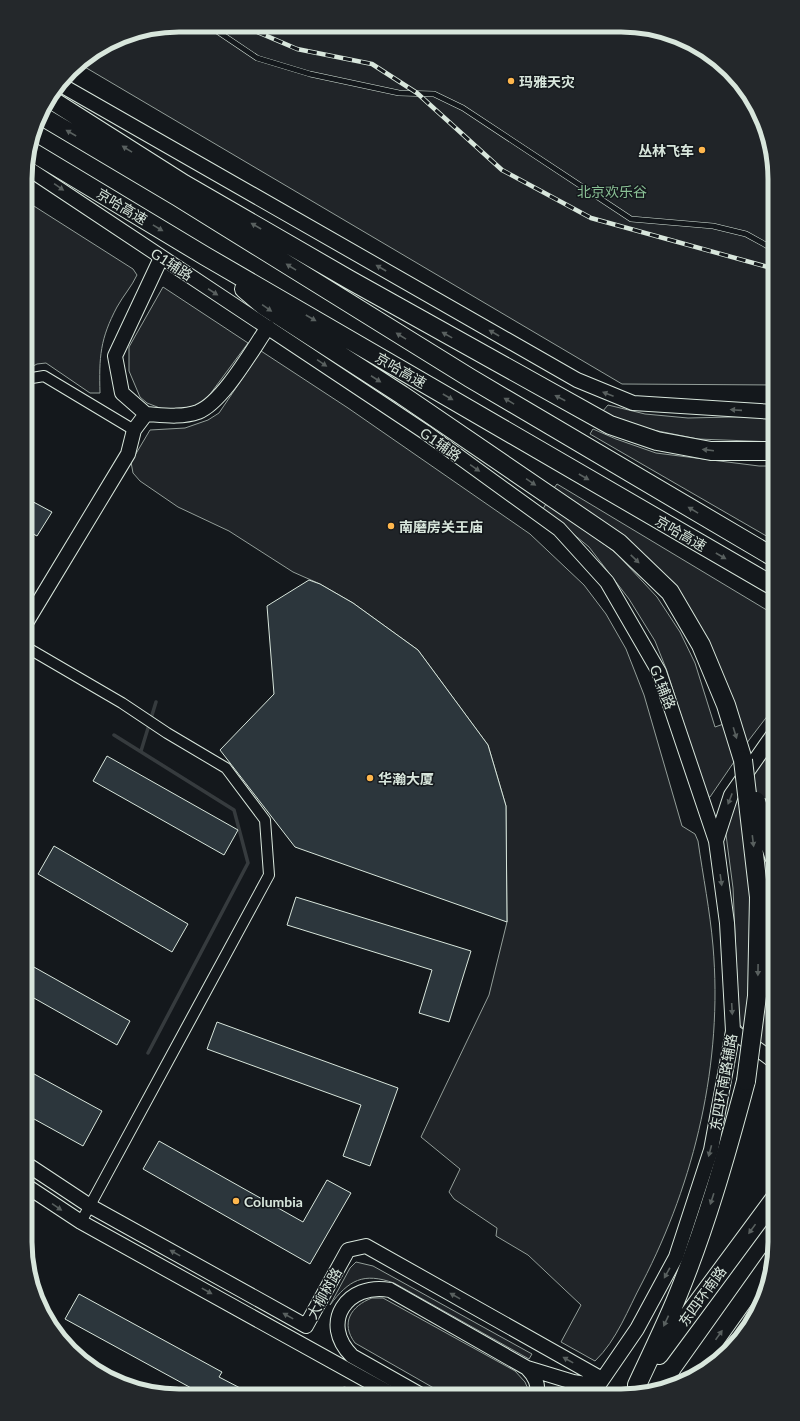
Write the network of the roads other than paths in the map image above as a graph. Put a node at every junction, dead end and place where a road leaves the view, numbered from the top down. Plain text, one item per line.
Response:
1 (218, 32) edge
2 (65, 87) edge
3 (54, 102) edge
4 (45, 118) edge
5 (78, 118) junction
6 (34, 153) edge
7 (116, 160) junction
8 (32, 170) edge
9 (184, 184) junction
10 (768, 246) edge
11 (205, 256) junction
12 (161, 258) junction
13 (268, 327) junction
14 (32, 378) edge
15 (768, 412) edge
16 (146, 414) junction
17 (134, 430) junction
18 (768, 451) edge
19 (768, 554) edge
20 (768, 584) edge
21 (32, 613) edge
22 (32, 651) edge
23 (768, 742) edge
24 (743, 760) junction
25 (768, 837) edge
26 (716, 841) junction
27 (733, 1031) junction
28 (768, 1057) edge
29 (32, 1168) edge
30 (32, 1190) edge
31 (90, 1206) junction
32 (768, 1208) edge
33 (81, 1222) junction
34 (765, 1269) edge
35 (306, 1326) junction
36 (298, 1341) junction
37 (527, 1368) junction
38 (695, 1369) edge
39 (597, 1387) edge
40 (635, 1388) edge
41 (382, 1389) edge
42 (410, 1389) edge
43 (538, 1389) edge
44 (635, 1389) edge

1 - 10 lane
15 -> 2 street
3 - 5 highway
7 -> 4 highway, 京哈高速
5 - 7 highway
9 -> 5 highway
6 -> 11 highway, 京哈高速
7 - 9 highway
19 -> 7 highway, 京哈高速
8 -> 12 street, G1辅路
18 -> 9 highway
11 -> 20 highway, 京哈高速
11 -> 24 highway
12 -> 13 street, G1辅路
12 - 16 street
13 - 16 street
13 -> 26 street, G1辅路
14 - 17 street
16 - 17 street
17 - 21 street
22 - 31 street
23 -> 26 street, 东四环南路辅路
24 - 25 highway, bridge
24 -> 44 highway, bridge
26 -> 27 street, 东四环南路辅路
27 - 28 street
27 -> 39 street, 东四环南路辅路
29 - 31 street, 大柳树路
30 -> 33 street
31 - 33 street
35 -> 31 street, 大柳树路
32 -> 40 highway, 东四环南路
33 -> 36 street
38 -> 34 highway
35 - 36 street
39 -> 35 street, 大柳树路
36 - 41 street
37 - 39 street, 大柳树路
37 - 42 street, 大柳树路
37 - 43 street

